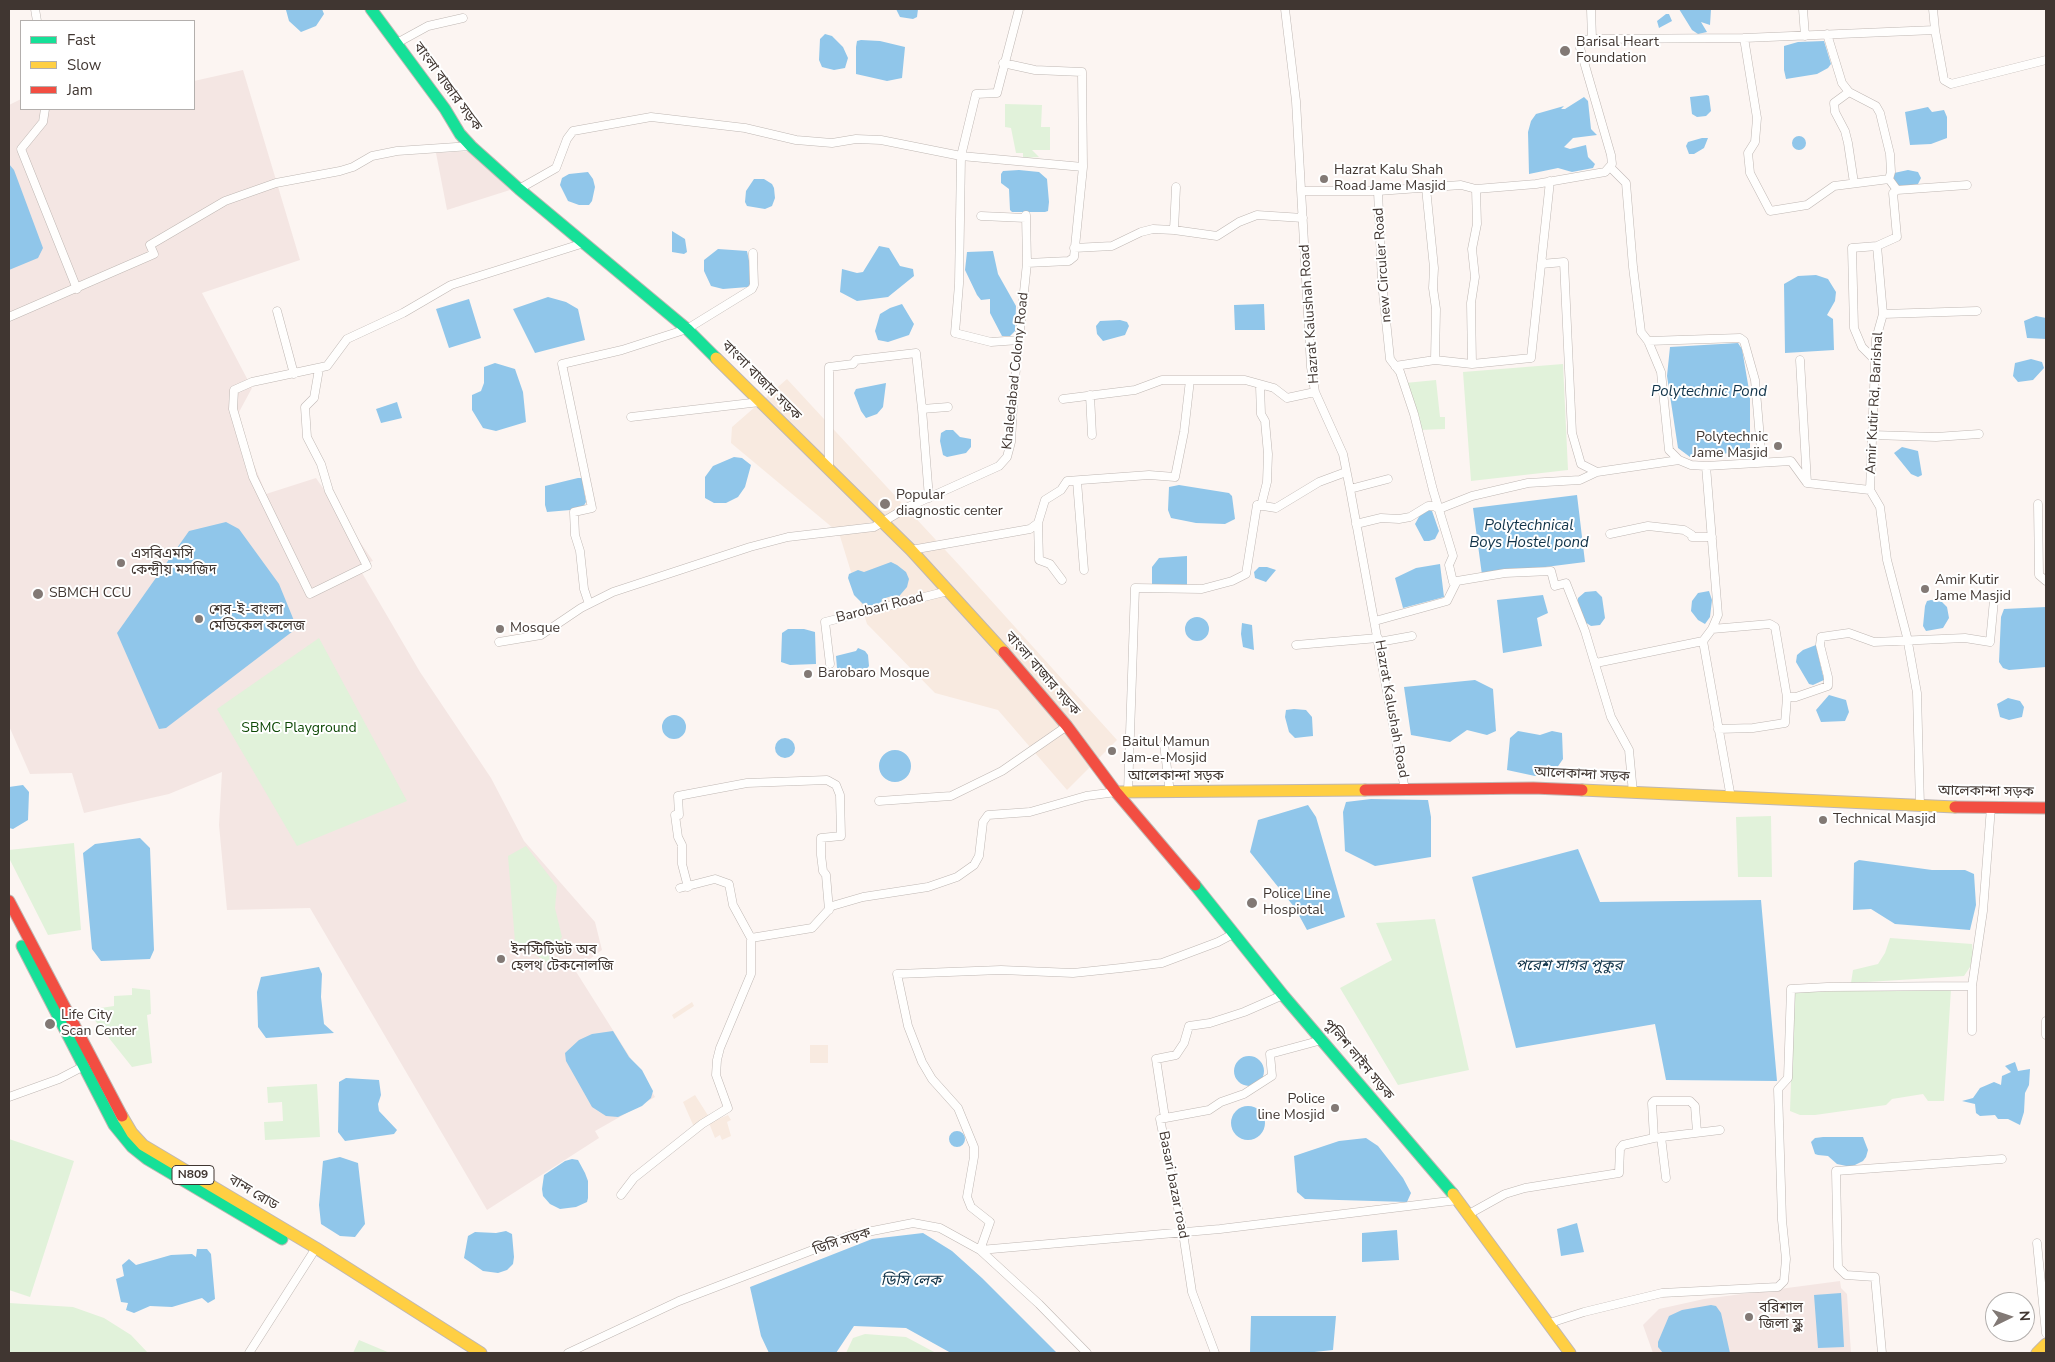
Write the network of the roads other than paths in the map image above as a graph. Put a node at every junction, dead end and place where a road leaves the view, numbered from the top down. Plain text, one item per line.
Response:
1 (371, 9) edge
2 (1020, 9) edge
3 (1285, 9) edge
4 (1591, 9) edge
5 (1803, 9) edge
6 (1933, 9) edge
7 (463, 18) dead end
8 (1934, 30) junction
9 (1827, 34) junction
10 (1805, 36) junction
11 (1744, 38) junction
12 (1592, 39) junction
13 (397, 43) junction
14 (2046, 60) edge
15 (1003, 63) junction
16 (1849, 92) junction
17 (45, 110) edge
18 (471, 146) junction
19 (961, 156) junction
20 (1083, 167) junction
21 (1610, 167) junction
22 (1889, 179) junction
23 (1550, 181) junction
24 (1854, 183) junction
25 (1966, 185) dead end
26 (1176, 187) dead end
27 (1426, 188) junction
28 (519, 189) junction
29 (1476, 189) junction
30 (1897, 190) junction
31 (1301, 191) junction
32 (1378, 191) junction
33 (981, 216) dead end
34 (1303, 218) junction
35 (1174, 230) junction
36 (584, 244) junction
37 (1877, 246) junction
38 (1074, 248) junction
39 (753, 253) dead end
40 (1027, 263) junction
41 (1541, 264) junction
42 (77, 289) junction
43 (277, 311) dead end
44 (1977, 311) dead end
45 (1882, 314) junction
46 (9, 317) edge
47 (687, 329) junction
48 (1019, 340) junction
49 (1648, 341) junction
50 (1435, 360) junction
51 (1800, 360) dead end
52 (1875, 360) junction
53 (1472, 364) junction
54 (1395, 366) junction
55 (319, 369) junction
56 (294, 374) junction
57 (1190, 380) junction
58 (1260, 386) junction
59 (1315, 392) junction
60 (1090, 395) junction
61 (1063, 400) dead end
62 (760, 402) junction
63 (948, 407) dead end
64 (922, 409) junction
65 (631, 418) dead end
66 (1979, 434) dead end
67 (1092, 435) dead end
68 (1872, 435) junction
69 (1679, 460) junction
70 (1762, 462) junction
71 (1706, 466) junction
72 (829, 469) junction
73 (1346, 472) junction
74 (1597, 472) junction
75 (1388, 479) dead end
76 (1077, 481) junction
77 (1807, 483) junction
78 (1350, 488) junction
79 (1870, 490) junction
80 (929, 498) junction
81 (2038, 504) dead end
82 (1262, 506) junction
83 (1439, 509) junction
84 (881, 521) junction
85 (1038, 523) junction
86 (1356, 524) junction
87 (1630, 528) junction
88 (1610, 534) dead end
89 (1632, 537) dead end
90 (1712, 537) junction
91 (911, 550) junction
92 (1084, 570) dead end
93 (1062, 580) dead end
94 (1457, 581) junction
95 (2046, 581) edge
96 (948, 591) junction
97 (1994, 600) dead end
98 (589, 604) junction
99 (1375, 621) junction
100 (1712, 629) junction
101 (1412, 636) dead end
102 (1379, 640) junction
103 (1907, 640) junction
104 (1703, 641) junction
105 (499, 642) dead end
106 (1296, 645) dead end
107 (1596, 663) junction
108 (830, 664) dead end
109 (1787, 697) junction
110 (1067, 726) junction
111 (1718, 729) junction
112 (1164, 744) dead end
113 (1404, 790) junction
114 (1116, 792) junction
115 (1128, 792) junction
116 (1633, 793) junction
117 (1170, 794) junction
118 (1731, 798) junction
119 (879, 801) dead end
120 (1920, 806) junction
121 (1991, 807) junction
122 (2046, 808) edge
123 (9, 901) edge
124 (829, 910) junction
125 (9, 921) edge
126 (1235, 933) junction
127 (750, 938) junction
128 (1972, 986) junction
129 (1283, 995) junction
130 (2046, 1021) edge
131 (1972, 1031) dead end
132 (2046, 1035) edge
133 (1322, 1040) junction
134 (87, 1064) junction
135 (9, 1097) edge
136 (1165, 1118) junction
137 (1720, 1130) dead end
138 (1697, 1132) junction
139 (1657, 1137) junction
140 (2002, 1159) dead end
141 (1666, 1178) dead end
142 (621, 1195) dead end
143 (1458, 1200) junction
144 (1469, 1214) junction
145 (1183, 1233) junction
146 (2037, 1243) dead end
147 (980, 1250) junction
148 (314, 1252) junction
149 (1550, 1323) junction
150 (2046, 1333) edge
151 (2046, 1344) edge
152 (248, 1353) edge
153 (468, 1353) edge
154 (480, 1353) edge
155 (568, 1353) edge
156 (1087, 1353) edge
157 (1215, 1353) edge
158 (1570, 1353) edge
159 (1882, 1353) edge
160 (2037, 1353) edge

1 - 13 main road, বাংলা বাজার সড়ক
2 - 15 street
3 - 31 street, Hazrat Kalushah Road
4 - 12 street
5 - 10 street
6 - 8 street
7 - 13 street
8 - 9 street
8 - 14 street
9 - 10 street
9 - 16 street
10 - 11 street
11 - 12 street
11 - 24 street
12 - 21 street
13 - 18 main road, বাংলা বাজার সড়ক
15 - 19 street
15 - 20 street
16 - 22 street
16 - 24 street
17 - 42 street
18 - 28 main road, বাংলা বাজার সড়ক
18 - 42 street
19 - 20 street
19 - 28 street
19 - 48 street
20 - 38 street
21 - 23 street, new Circuler Road
21 - 49 street
22 - 24 street
22 - 30 street
23 - 29 street, new Circuler Road
23 - 41 street
25 - 30 street
26 - 35 street
27 - 29 street, new Circuler Road
27 - 32 street, new Circuler Road
27 - 50 street
28 - 36 main road, বাংলা বাজার সড়ক
29 - 53 street
30 - 37 street
31 - 32 street
31 - 34 street, Hazrat Kalushah Road
32 - 54 street, new Circuler Road
33 - 40 street, Khaledabad Colony Road
34 - 35 street
34 - 59 street, Hazrat Kalushah Road
35 - 38 street
36 - 47 main road, বাংলা বাজার সড়ক
36 - 55 street
37 - 45 street, Amir Kutir Rd, Barishal
37 - 52 street
38 - 40 street
39 - 47 street
40 - 48 street, Khaledabad Colony Road
41 - 53 street
41 - 74 street
42 - 46 street
43 - 56 street
44 - 45 street
45 - 52 street, Amir Kutir Rd, Barishal
47 - 62 main road, বাংলা বাজার সড়ক
47 - 98 street
48 - 80 street, Khaledabad Colony Road
49 - 69 street
49 - 70 street
50 - 53 street
50 - 54 street
51 - 77 street
52 - 68 street, Amir Kutir Rd, Barishal
54 - 83 street, new Circuler Road
55 - 56 street
55 - 56 street
57 - 58 street
57 - 60 street
57 - 76 street
58 - 59 street
58 - 82 street
59 - 73 street, Hazrat Kalushah Road
60 - 61 street
60 - 67 street
62 - 65 street
62 - 72 main road, বাংলা বাজার সড়ক
63 - 64 street
64 - 72 street
64 - 80 street
66 - 68 street
68 - 79 street, Amir Kutir Rd, Barishal
69 - 71 street
69 - 74 street
70 - 71 street
70 - 77 street
71 - 90 street
72 - 84 main road, বাংলা বাজার সড়ক
73 - 78 street, Hazrat Kalushah Road
73 - 82 street
74 - 83 street
75 - 78 street
76 - 85 street
76 - 92 street
77 - 79 street
78 - 86 street, Hazrat Kalushah Road
79 - 103 street, Amir Kutir Rd, Barishal
80 - 84 street, Khaledabad Colony Road
81 - 95 street
82 - 115 street
83 - 86 street
83 - 94 street, new Circuler Road
84 - 91 main road, বাংলা বাজার সড়ক
84 - 98 street, Khaledabad Colony Road
85 - 91 street
85 - 93 street
86 - 99 street, Hazrat Kalushah Road
87 - 88 street
87 - 89 street
87 - 90 street
90 - 100 street
91 - 96 main road, বাংলা বাজার সড়ক
94 - 99 street
94 - 107 street
96 - 108 street, Barobari Road
96 - 110 main road, বাংলা বাজার সড়ক
97 - 103 street
98 - 105 street, Khaledabad Colony Road
99 - 102 street, Hazrat Kalushah Road
100 - 104 street
100 - 109 street
101 - 102 street
102 - 106 street
102 - 113 street, Hazrat Kalushah Road
103 - 109 street
103 - 120 street, Amir Kutir Rd, Barishal
104 - 107 street
104 - 111 street
107 - 116 street
109 - 111 street
110 - 114 main road, বাংলা বাজার সড়ক
110 - 119 street
111 - 118 street
112 - 117 street
113 - 116 main road, আলেকান্দা সড়ক
113 - 117 main road, আলেকান্দা সড়ক
114 - 115 main road, আলেকান্দা সড়ক
114 - 124 street
114 - 126 main road, পুলিশ লাইন সড়ক
115 - 117 main road, আলেকান্দা সড়ক
116 - 118 main road, আলেকান্দা সড়ক
118 - 120 main road, আলেকান্দা সড়ক
120 - 121 main road, আলেকান্দা সড়ক
121 - 122 main road, আলেকান্দা সড়ক
121 - 128 street
123 - 134 main road, বান্দ রোড / N809
124 - 127 street
124 - 127 street
125 - 134 main road, বান্দ রোড / N809
126 - 129 main road, পুলিশ লাইন সড়ক
126 - 147 street
127 - 142 street
128 - 131 street
128 - 149 street
129 - 133 main road, পুলিশ লাইন সড়ক
129 - 136 street
130 - 132 street
133 - 136 street, Basari bazar road
133 - 143 main road, পুলিশ লাইন সড়ক
134 - 135 street
134 - 148 main road, বান্দ রোড / N809
136 - 145 street, Basari bazar road
137 - 138 street
138 - 139 street
138 - 139 street
139 - 141 street
139 - 144 street
140 - 159 street
143 - 144 main road, পুলিশ লাইন সড়ক
143 - 145 street
144 - 149 main road, পুলিশ লাইন সড়ক
145 - 147 street
145 - 157 street, Basari bazar road
146 - 150 street
147 - 155 street, ডিসি সড়ক
147 - 156 street, ডিসি সড়ক
148 - 152 street
148 - 153 main road, বান্দ রোড / N809
148 - 154 main road, বান্দ রোড / N809
149 - 158 main road, পুলিশ লাইন সড়ক
151 - 160 main road

